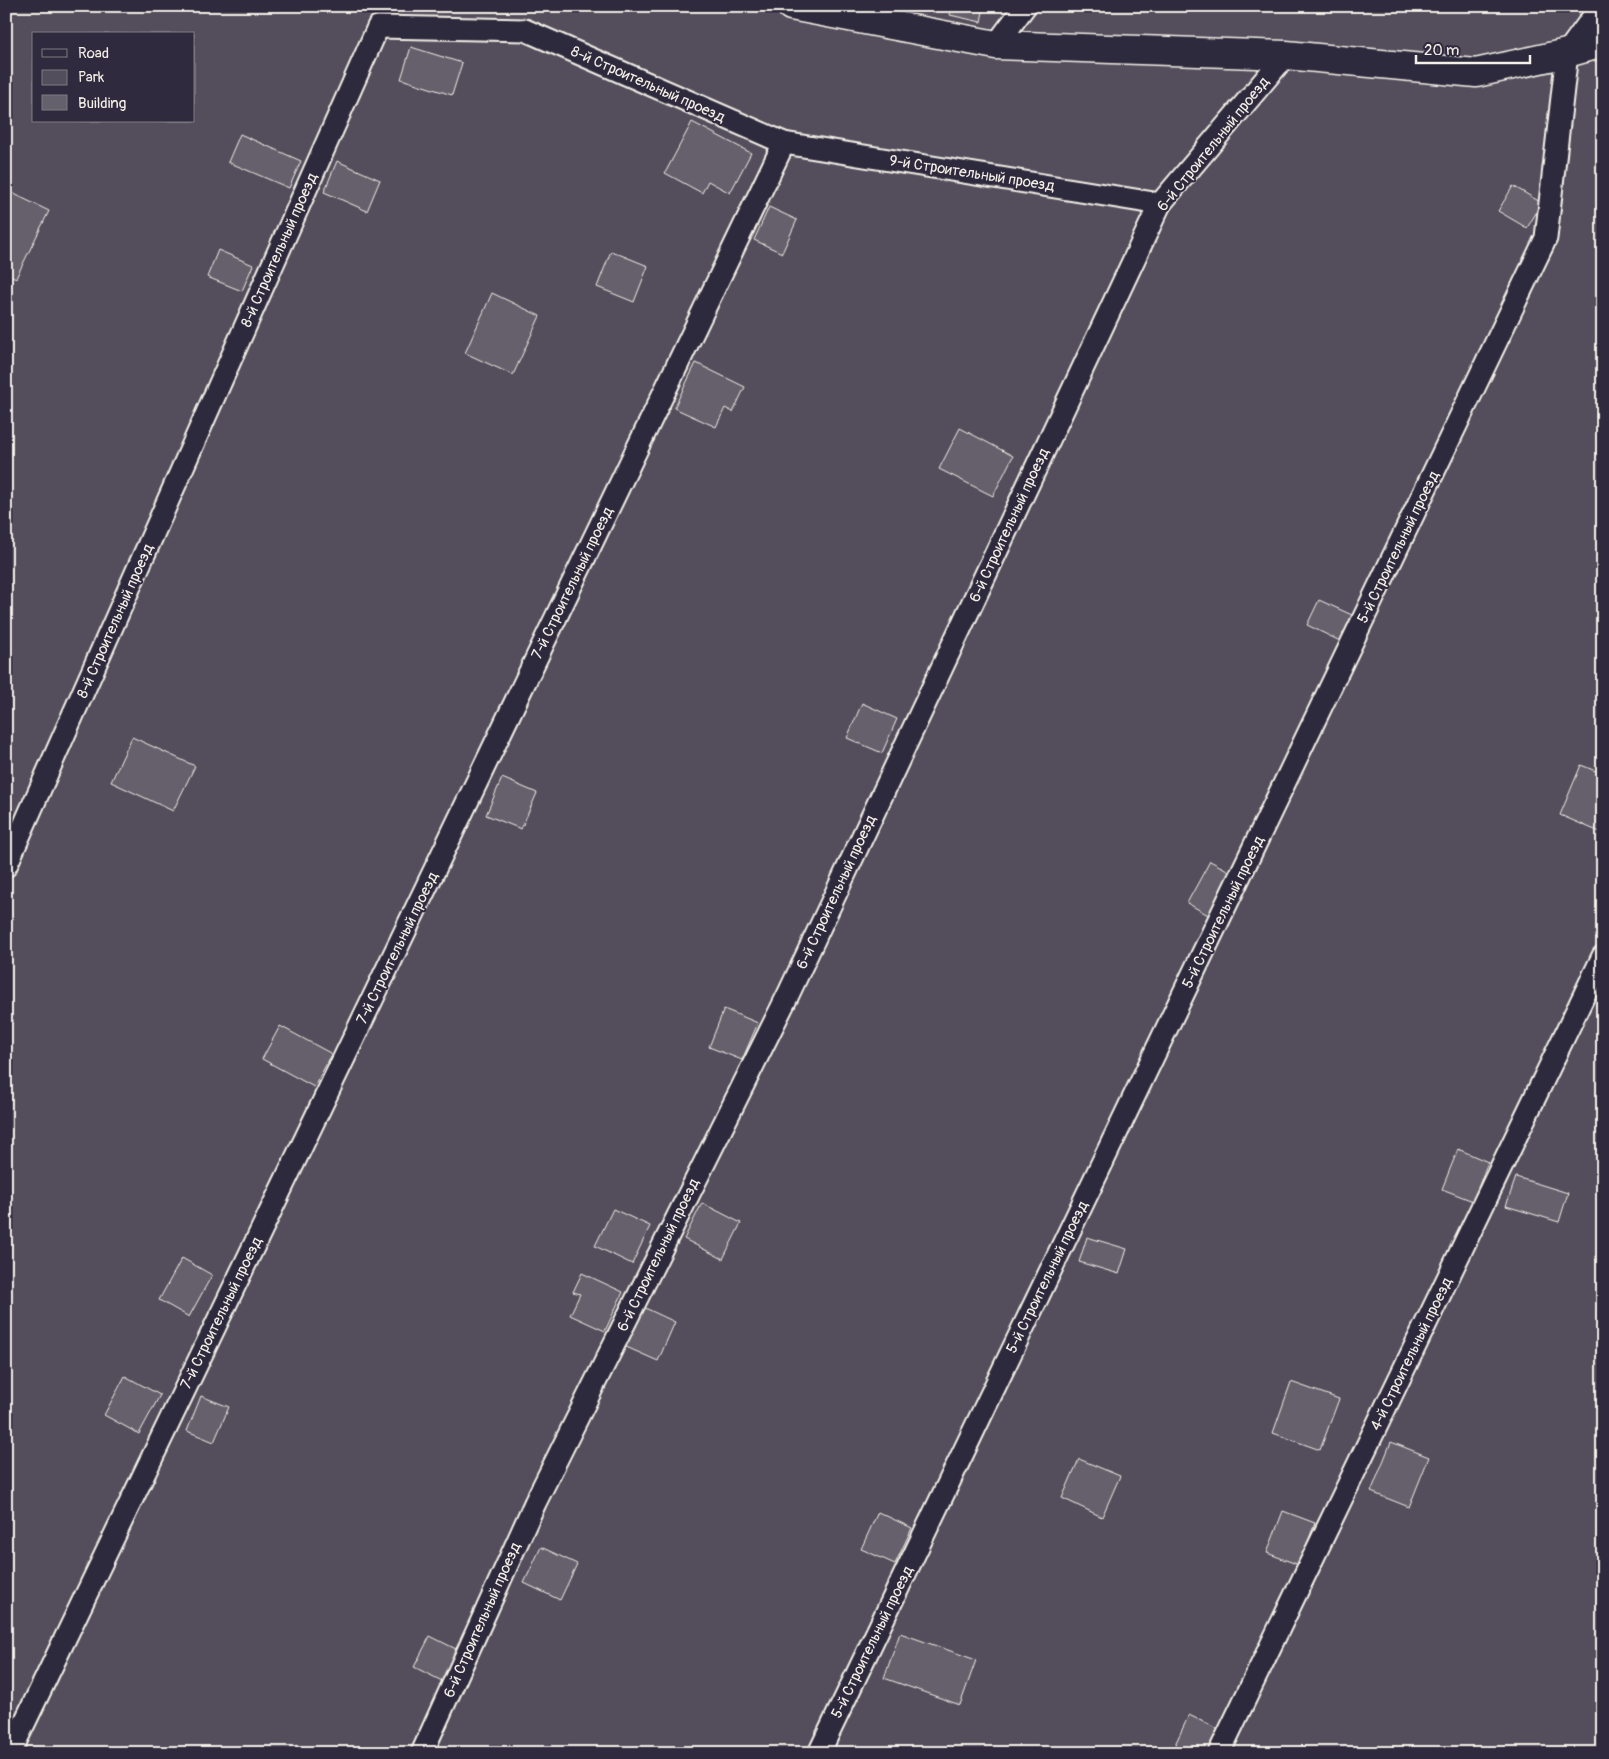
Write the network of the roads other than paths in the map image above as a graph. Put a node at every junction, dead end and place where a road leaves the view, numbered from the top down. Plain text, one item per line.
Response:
1 (791, 6) edge
2 (1025, 6) edge
3 (1601, 6) edge
4 (1603, 43) edge
5 (996, 45) junction
6 (1567, 53) junction
7 (1286, 55) junction
8 (784, 143) junction
9 (1160, 204) junction
10 (6, 866) edge
11 (1603, 956) edge
12 (10, 1753) edge
13 (422, 1753) edge
14 (819, 1753) edge
15 (1219, 1753) edge

1 - 5 street
2 - 5 lane
3 - 6 lane
4 - 6 street
5 - 7 street
6 - 7 street
6 - 14 lane, 5-й Строительный проезд
7 - 9 lane, 6-й Строительный проезд
8 - 9 lane, 9-й Строительный проезд
8 - 10 lane, 8-й Строительный проезд
8 - 12 lane, 7-й Строительный проезд
9 - 13 lane, 6-й Строительный проезд
11 - 15 lane, 4-й Строительный проезд

